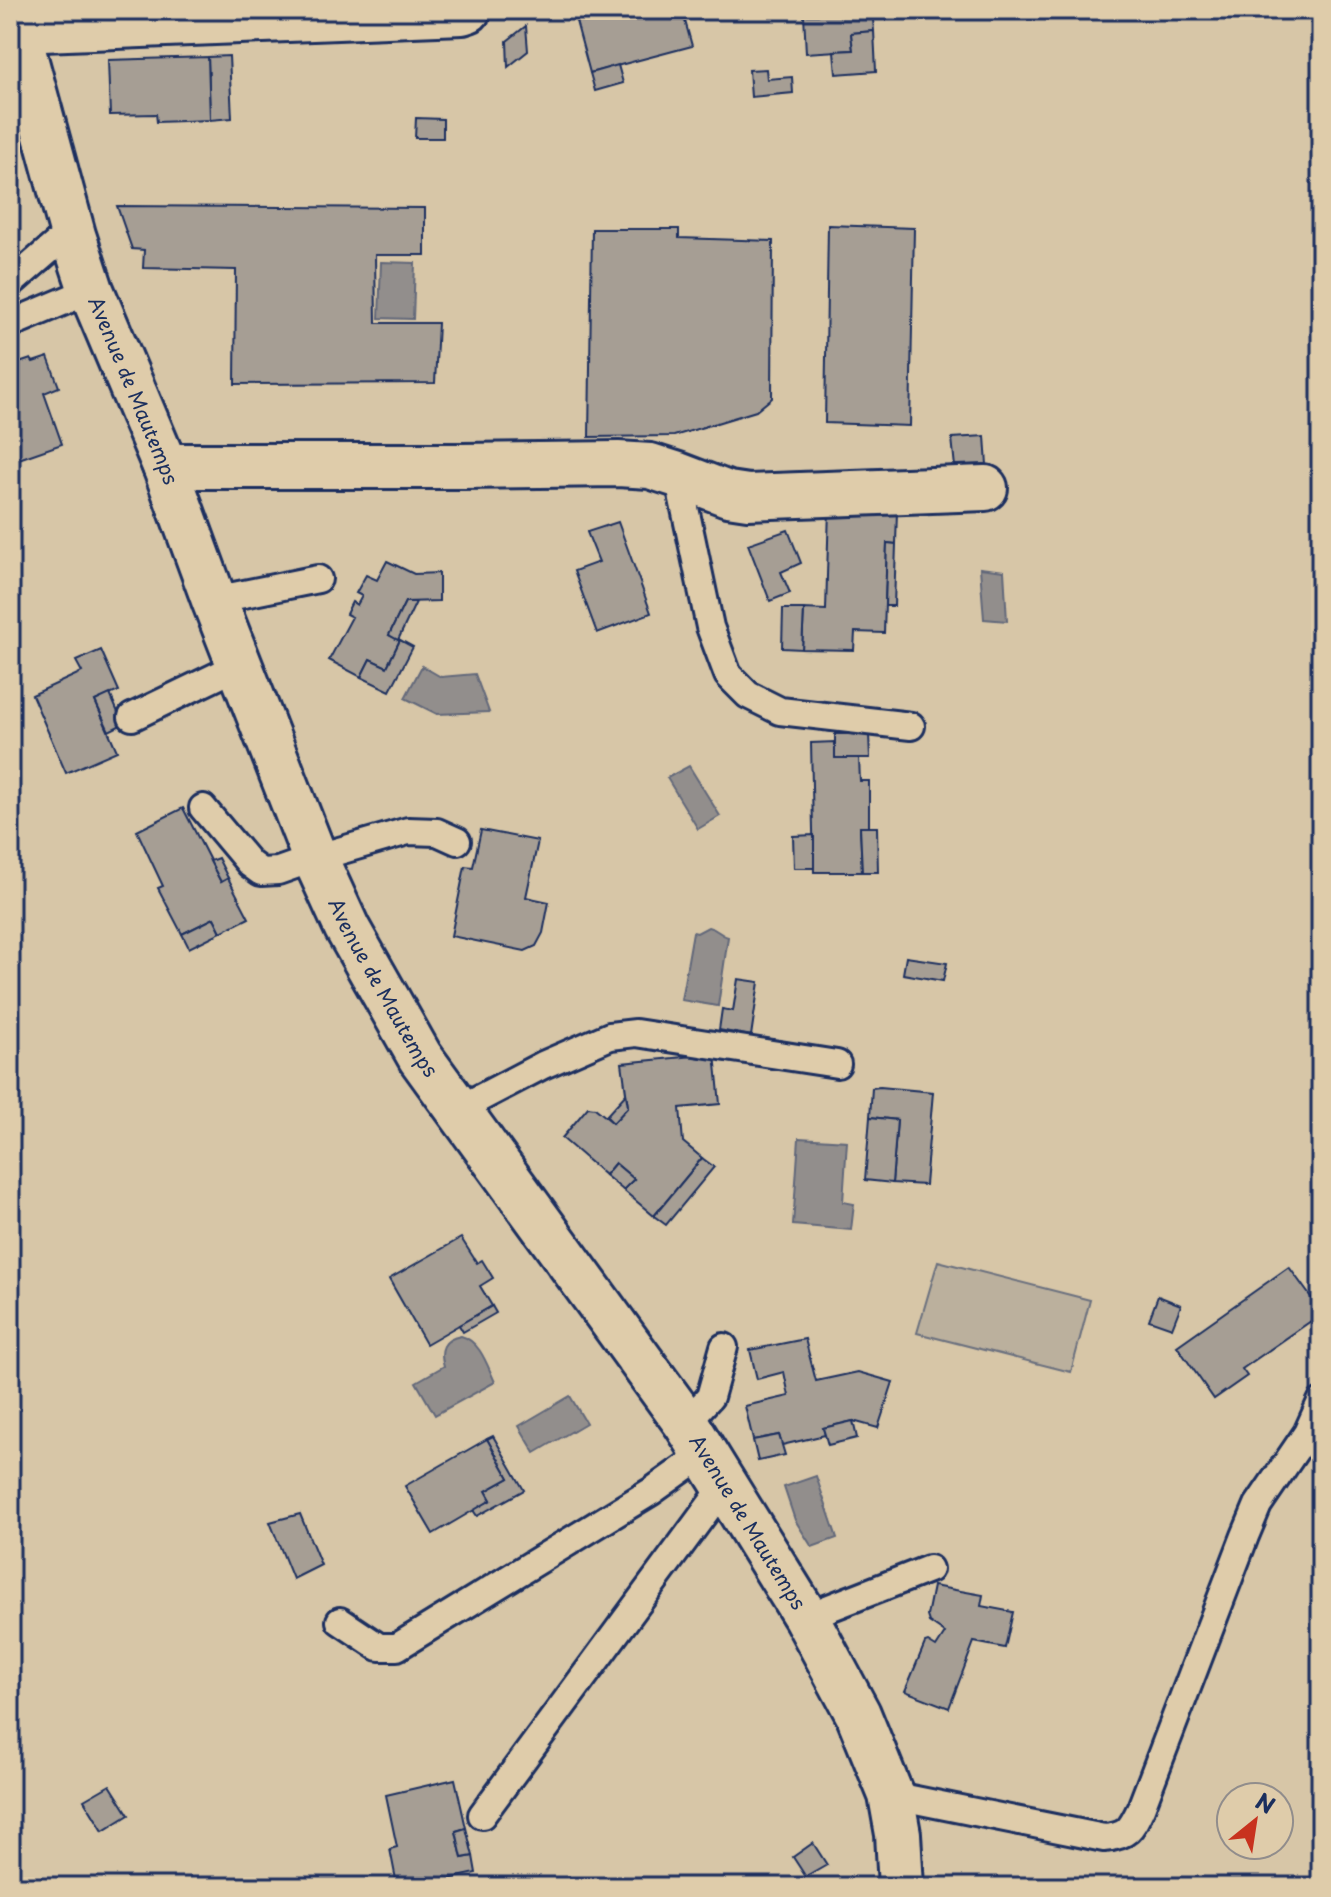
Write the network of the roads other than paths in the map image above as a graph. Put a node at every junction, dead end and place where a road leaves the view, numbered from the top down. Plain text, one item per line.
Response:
1 (468, 10) edge
2 (13, 24) edge
3 (22, 98) edge
4 (72, 230) junction
5 (10, 284) edge
6 (91, 290) junction
7 (10, 324) edge
8 (165, 466) junction
9 (678, 475) junction
10 (985, 488) dead end
11 (318, 579) dead end
12 (214, 600) junction
13 (240, 665) junction
14 (132, 717) dead end
15 (911, 726) dead end
16 (203, 808) dead end
17 (457, 841) dead end
18 (315, 858) junction
19 (837, 1064) dead end
20 (459, 1109) junction
21 (724, 1347) dead end
22 (1321, 1402) edge
23 (705, 1454) junction
24 (929, 1569) dead end
25 (806, 1617) junction
26 (340, 1621) dead end
27 (891, 1795) junction
28 (482, 1815) dead end
29 (901, 1887) edge

1 - 2 street
2 - 3 street, Avenue de Mautemps
3 - 4 street, Avenue de Mautemps
4 - 5 lane
4 - 6 street, Avenue de Mautemps
6 - 7 lane
6 - 8 street, Avenue de Mautemps
8 - 9 street
8 - 12 street, Avenue de Mautemps
9 - 10 street
9 - 15 lane
11 - 12 lane
12 - 13 street, Avenue de Mautemps
13 - 14 lane
13 - 18 street, Avenue de Mautemps
16 - 18 lane
17 - 18 lane
18 - 20 street, Avenue de Mautemps
19 - 20 lane
20 - 23 street, Avenue de Mautemps
21 - 23 lane
22 - 27 lane
23 - 25 street, Avenue de Mautemps
23 - 26 lane
23 - 28 lane
24 - 25 lane
25 - 27 street, Avenue de Mautemps
27 - 29 street, Avenue de Mautemps

